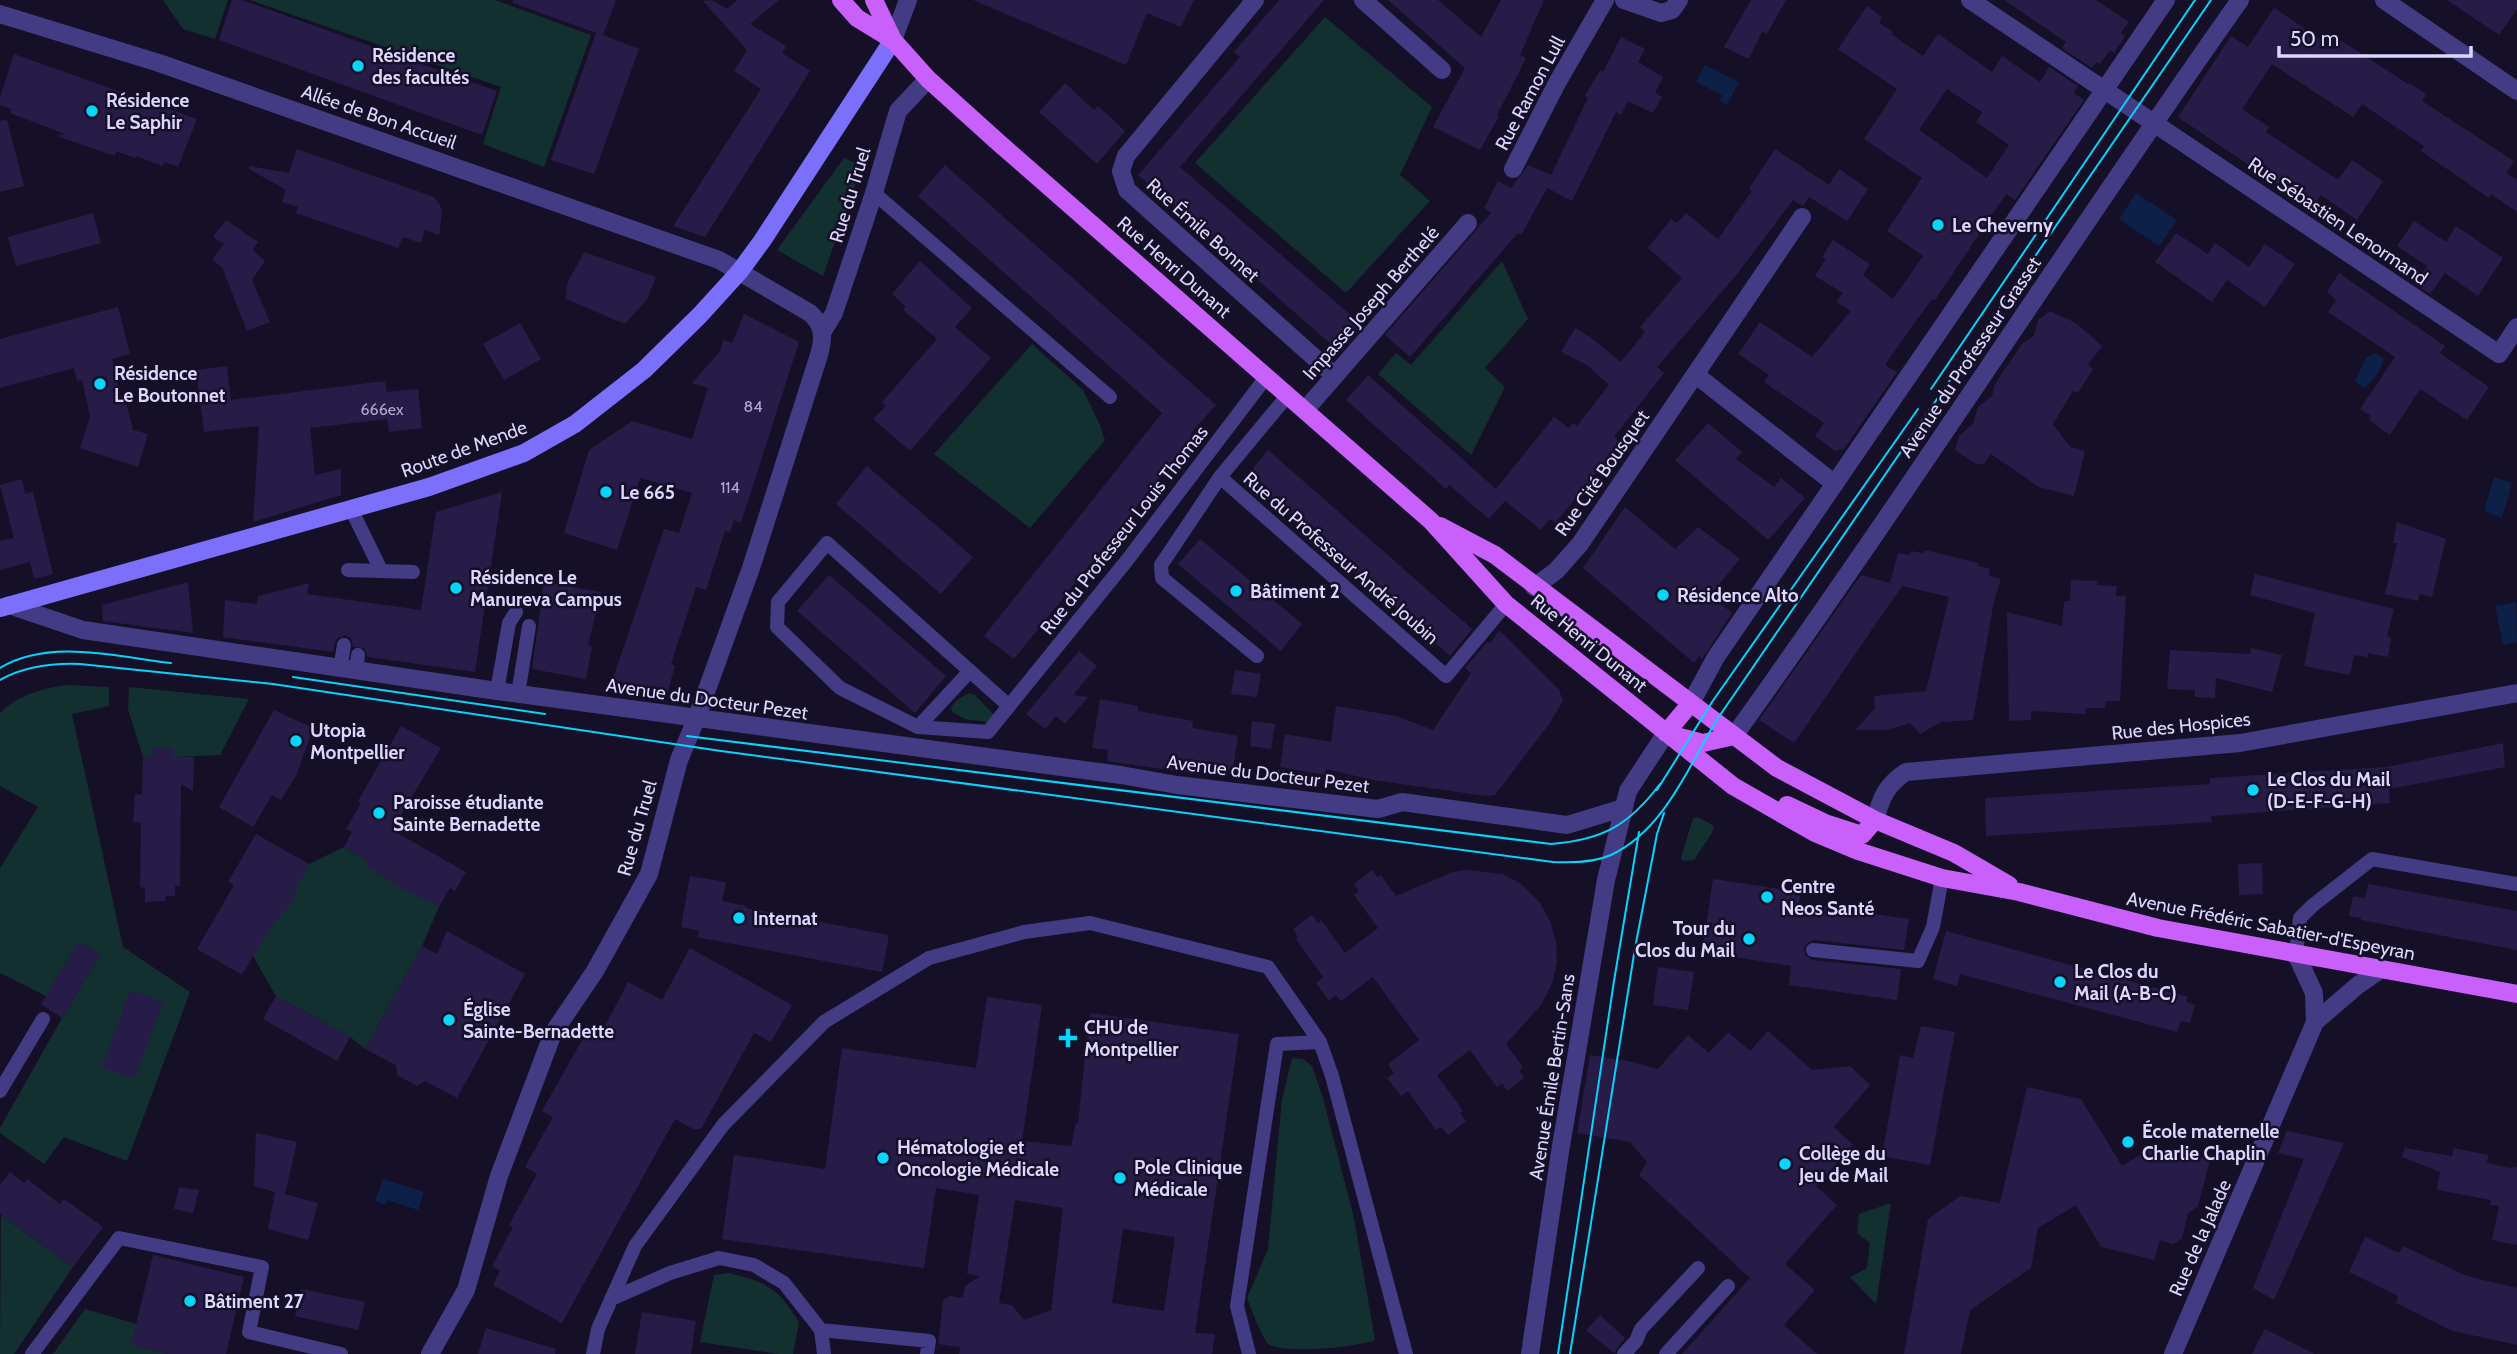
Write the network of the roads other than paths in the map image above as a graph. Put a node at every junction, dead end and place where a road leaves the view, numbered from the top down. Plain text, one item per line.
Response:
1 (841, 0) edge
2 (874, 0) edge
3 (908, 0) edge
4 (1255, 0) edge
5 (1363, 0) edge
6 (1605, 0) edge
7 (1624, 0) edge
8 (1679, 0) edge
9 (1970, 0) edge
10 (2166, 0) edge
11 (2240, 0) edge
12 (2384, 0) edge
13 (0, 14) edge
14 (893, 40) junction
15 (1442, 70) dead end
16 (928, 79) junction
17 (2104, 89) junction
18 (2517, 91) edge
19 (2154, 122) junction
20 (1513, 169) dead end
21 (874, 193) junction
22 (1802, 217) dead end
23 (1468, 223) dead end
24 (740, 271) junction
25 (2517, 327) edge
26 (823, 331) junction
27 (1696, 375) junction
28 (1267, 376) junction
29 (1335, 376) junction
30 (1287, 395) junction
31 (1110, 397) dead end
32 (1305, 410) junction
33 (1220, 478) junction
34 (1835, 484) junction
35 (351, 509) junction
36 (1431, 521) junction
37 (348, 570) dead end
38 (381, 570) junction
39 (413, 572) dead end
40 (1534, 587) junction
41 (1506, 604) junction
42 (5, 606) edge
43 (516, 612) dead end
44 (529, 626) dead end
45 (344, 645) dead end
46 (1257, 656) dead end
47 (351, 665) junction
48 (970, 671) junction
49 (497, 691) junction
50 (2517, 693) edge
51 (518, 694) junction
52 (1691, 703) junction
53 (1009, 706) junction
54 (697, 717) junction
55 (918, 727) junction
56 (1666, 733) junction
57 (1734, 736) junction
58 (1753, 798) junction
59 (1623, 808) junction
60 (1875, 820) junction
61 (1942, 878) junction
62 (2517, 884) edge
63 (2019, 892) junction
64 (1813, 950) dead end
65 (2296, 954) junction
66 (2380, 970) junction
67 (2517, 994) edge
68 (43, 1019) dead end
69 (2315, 1022) junction
70 (1320, 1042) junction
71 (0, 1091) edge
72 (1698, 1268) dead end
73 (1728, 1286) dead end
74 (611, 1299) junction
75 (821, 1330) junction
76 (32, 1354) edge
77 (341, 1354) edge
78 (430, 1354) edge
79 (593, 1354) edge
80 (824, 1354) edge
81 (928, 1354) edge
82 (1249, 1354) edge
83 (1406, 1354) edge
84 (1530, 1354) edge
85 (1624, 1354) edge
86 (1666, 1354) edge
87 (2173, 1354) edge

1 - 14 main road
2 - 14 main road
3 - 14 street, Route de Mende
4 - 29 street, Rue Émile Bonnet
5 - 15 street
6 - 20 street, Rue Ramon Lull
7 - 8 street
9 - 17 street, Rue Sébastien Lenormand
10 - 17 street, Avenue du Professeur Grasset
11 - 19 street, Avenue du Professeur Grasset
12 - 18 street
13 - 24 street, Allée de Bon Accueil
14 - 16 main road, Rue Henri Dunant
14 - 24 main road, Route de Mende
16 - 21 street, Rue du Truel
16 - 28 main road, Rue Henri Dunant
17 - 19 street, Rue Sébastien Lenormand
17 - 34 street, Avenue du Professeur Grasset
19 - 25 street, Rue Sébastien Lenormand
19 - 57 street, Avenue du Professeur Grasset
21 - 26 street, Rue du Truel
21 - 31 lane
22 - 27 street, Rue Cité Bousquet
23 - 29 street, Impasse Joseph Berthelé
24 - 26 street
24 - 35 main road, Route de Mende
26 - 54 street, Rue du Truel
27 - 34 street
27 - 40 street, Rue Cité Bousquet
28 - 30 main road, Rue Henri Dunant
28 - 53 lane, Rue du Professeur Louis Thomas
29 - 32 street, Impasse Joseph Berthelé
30 - 32 main road, Rue Henri Dunant
30 - 33 lane, Rue du Professeur André Joubin
32 - 36 main road, Rue Henri Dunant
33 - 41 lane, Rue du Professeur André Joubin
33 - 46 lane
34 - 52 street, Avenue du Professeur Grasset
35 - 38 lane
35 - 42 main road, Route de Mende
36 - 40 main road, Rue Henri Dunant
36 - 41 main road, Rue Henri Dunant
37 - 38 lane
38 - 39 lane
40 - 52 main road, Rue Henri Dunant
41 - 56 main road, Rue Henri Dunant
42 - 47 street, Avenue du Docteur Pezet
43 - 49 lane
44 - 51 lane
45 - 47 lane
47 - 49 street, Avenue du Docteur Pezet
48 - 53 lane
48 - 55 lane
48 - 55 lane
49 - 51 street, Avenue du Docteur Pezet
50 - 60 street, Rue des Hospices
51 - 54 street, Avenue du Docteur Pezet
52 - 56 main road
52 - 57 main road, Avenue Frédéric Sabatier-d'Espeyran
53 - 55 lane, Rue du Professeur Louis Thomas
54 - 59 street, Avenue du Docteur Pezet
54 - 78 street, Rue du Truel
56 - 57 main road
56 - 58 main road, Avenue Frédéric Sabatier-d'Espeyran
56 - 59 street, Avenue Émile Bertin-Sans
57 - 60 main road, Avenue Frédéric Sabatier-d'Espeyran
58 - 60 main road
58 - 61 main road, Avenue Frédéric Sabatier-d'Espeyran
59 - 84 street, Avenue Émile Bertin-Sans
60 - 63 main road, Avenue Frédéric Sabatier-d'Espeyran
61 - 63 main road, Avenue Frédéric Sabatier-d'Espeyran
61 - 64 lane
62 - 65 lane
63 - 65 main road, Avenue Frédéric Sabatier-d'Espeyran
65 - 66 main road, Avenue Frédéric Sabatier-d'Espeyran
65 - 69 street, Rue de la Jalade
66 - 67 main road, Avenue Frédéric Sabatier-d'Espeyran
66 - 69 street, Rue de la Jalade
68 - 71 lane
69 - 87 street, Rue de la Jalade
70 - 74 lane
70 - 82 lane
70 - 83 lane
72 - 85 lane
73 - 86 lane
74 - 75 lane
74 - 79 lane
75 - 80 lane
75 - 81 lane
76 - 77 lane

